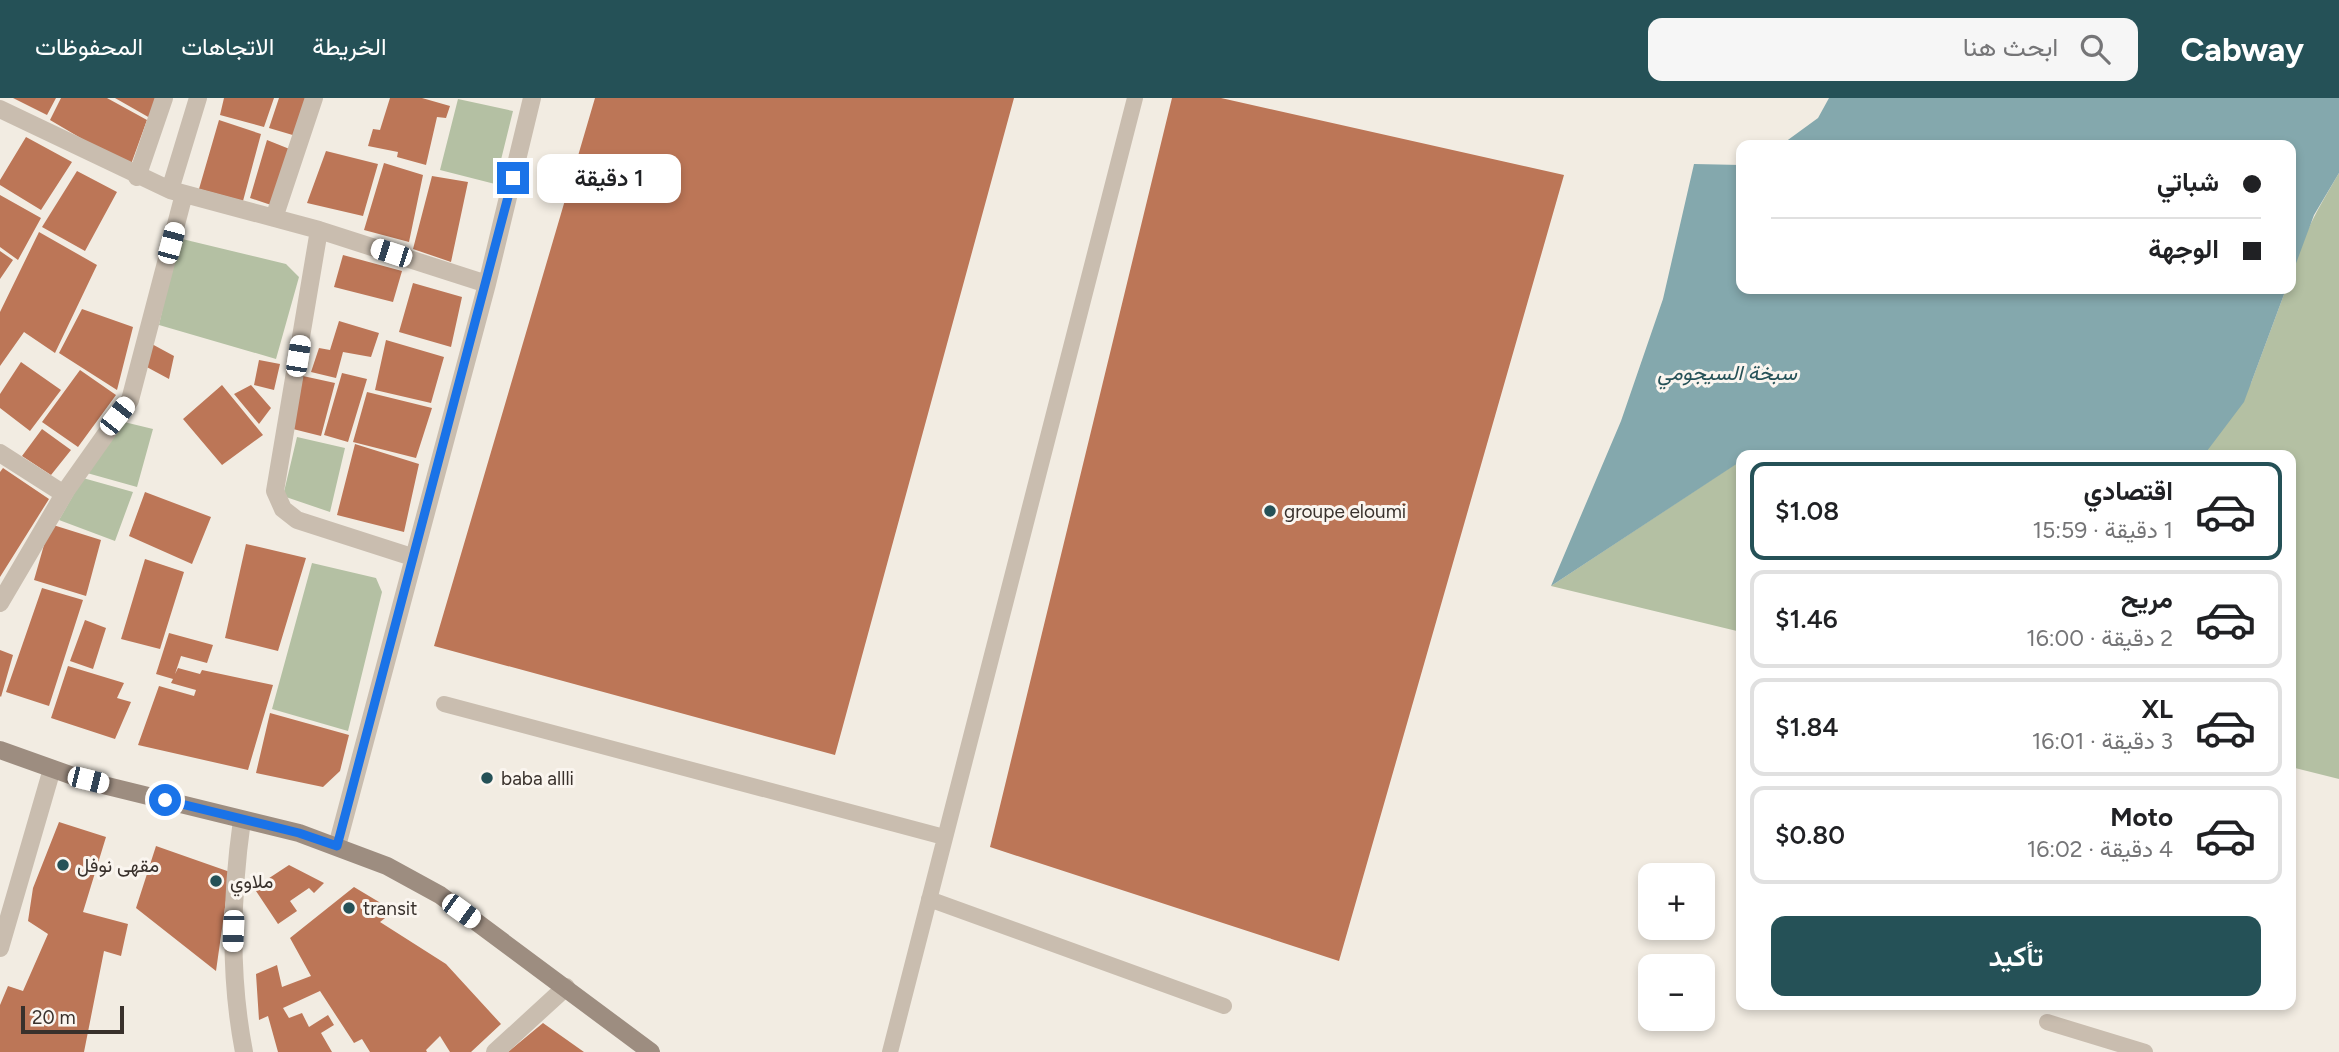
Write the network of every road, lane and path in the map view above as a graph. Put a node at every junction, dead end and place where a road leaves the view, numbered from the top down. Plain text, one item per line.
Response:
1 (164, 98) edge
2 (198, 98) edge
3 (314, 98) edge
4 (532, 98) edge
5 (1135, 98) edge
6 (0, 109) edge
7 (137, 177) junction
8 (177, 192) junction
9 (274, 218) junction
10 (319, 230) junction
11 (487, 284) junction
12 (0, 453) edge
13 (64, 494) junction
14 (412, 557) junction
15 (0, 603) edge
16 (444, 704) dead end
17 (0, 750) edge
18 (52, 769) junction
19 (242, 820) junction
20 (944, 837) junction
21 (337, 846) junction
22 (929, 899) junction
23 (0, 948) edge
24 (566, 987) junction
25 (1224, 1006) dead end
26 (2047, 1022) dead end
27 (244, 1052) edge
28 (495, 1052) edge
29 (651, 1052) edge
30 (890, 1052) edge
31 (2145, 1052) edge

1 - 7 street
2 - 8 street
3 - 9 street
4 - 11 street
5 - 20 lane
6 - 7 street
7 - 8 street
8 - 9 street
8 - 13 street
9 - 10 street
10 - 11 street
10 - 14 street
11 - 14 street
12 - 13 street
13 - 15 street
14 - 21 street
16 - 20 lane
17 - 18 main road
18 - 19 main road
18 - 23 street
19 - 21 main road
19 - 27 street
20 - 22 lane
21 - 24 main road
22 - 25 lane
22 - 30 lane
24 - 28 street
24 - 29 main road
26 - 31 lane

